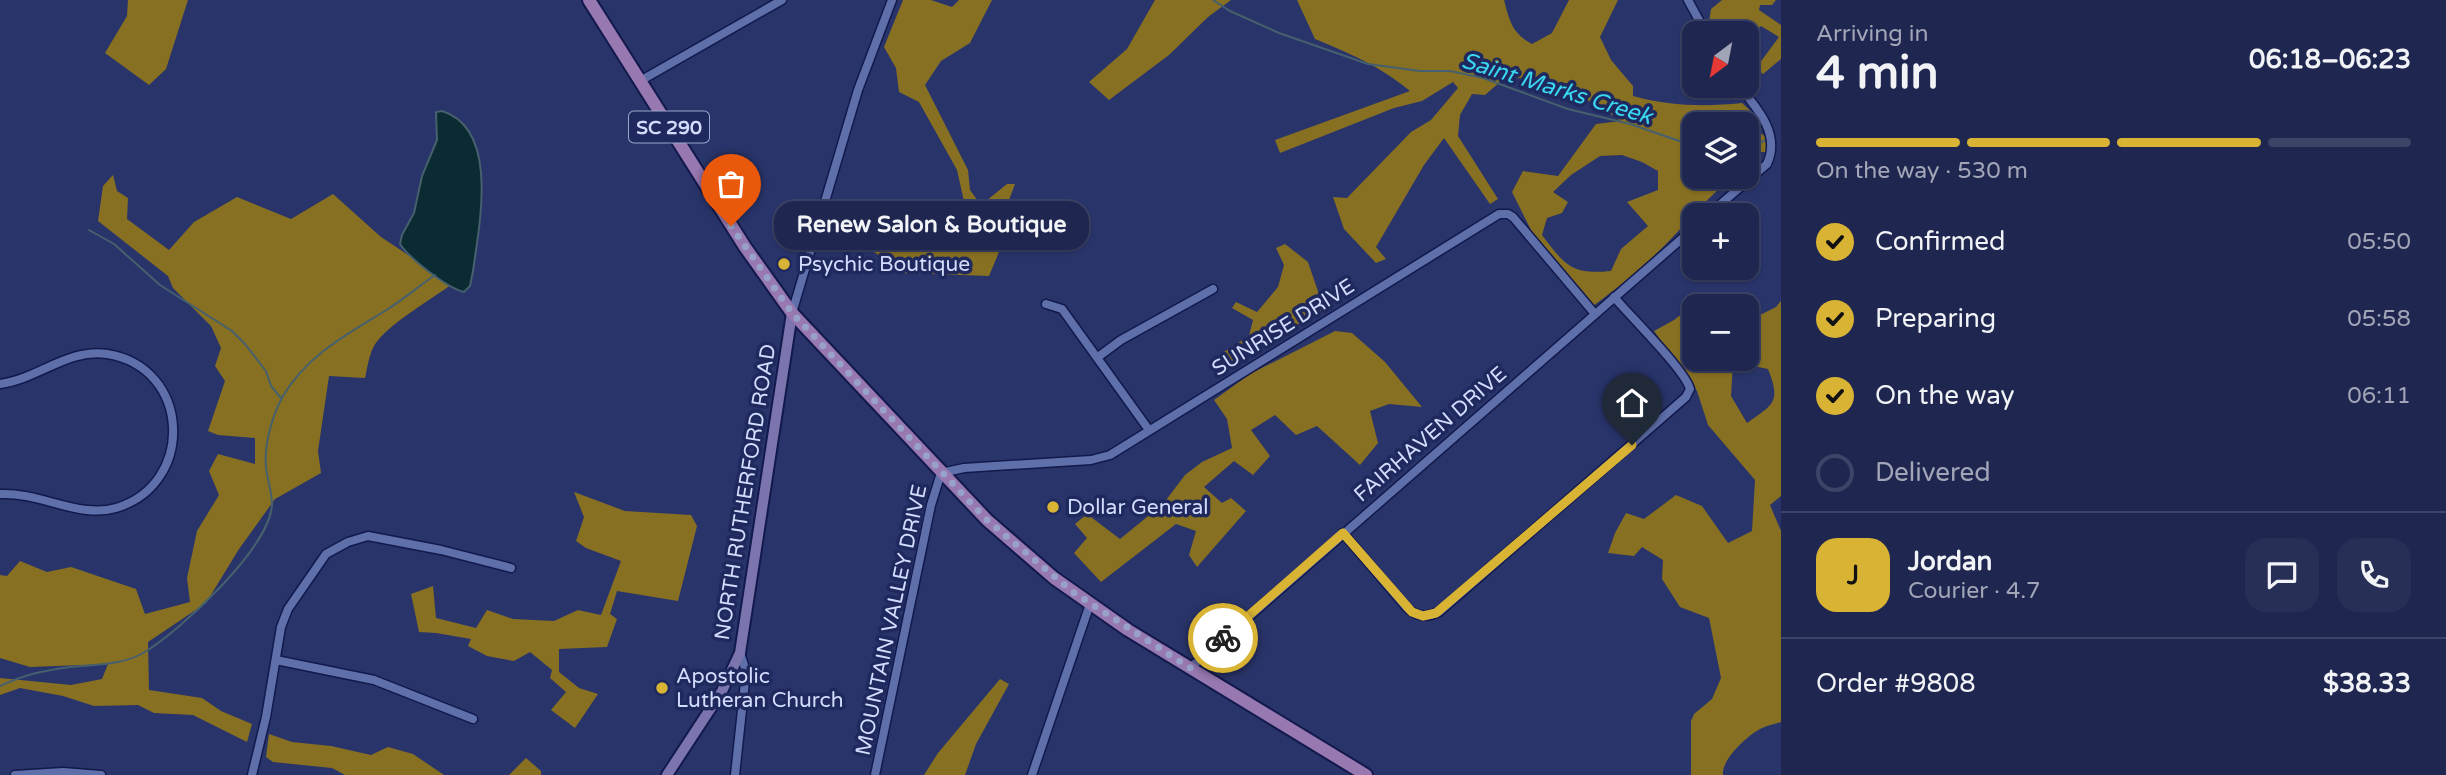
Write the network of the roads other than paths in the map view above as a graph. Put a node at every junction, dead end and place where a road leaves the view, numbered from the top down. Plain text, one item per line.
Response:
1 (589, 0) edge
2 (782, 0) edge
3 (879, 0) edge
4 (892, 0) edge
5 (1688, 0) edge
6 (887, 10) junction
7 (1699, 21) edge
8 (640, 81) junction
9 (1749, 98) edge
10 (1722, 203) edge
11 (1682, 238) edge
12 (1213, 289) dead end
13 (1614, 297) junction
14 (1046, 304) dead end
15 (792, 313) junction
16 (1595, 314) junction
17 (1098, 357) junction
18 (0, 384) edge
19 (1149, 430) junction
20 (941, 473) junction
21 (0, 494) edge
22 (1343, 533) junction
23 (511, 568) dead end
24 (1090, 604) junction
25 (740, 653) junction
26 (276, 660) junction
27 (1190, 668) junction
28 (473, 719) dead end
29 (15, 775) edge
30 (101, 775) edge
31 (252, 775) edge
32 (667, 775) edge
33 (735, 775) edge
34 (875, 775) edge
35 (1032, 775) edge
36 (1366, 775) edge

1 - 8 main road, SC 290
2 - 8 street
3 - 6 street
4 - 6 street, NORTH RUTHERFORD ROAD
5 - 7 street
6 - 15 street, NORTH RUTHERFORD ROAD
8 - 15 main road, SC 290
9 - 10 street
11 - 13 street, FAIRHAVEN DRIVE
12 - 17 street
13 - 16 street, FAIRHAVEN DRIVE
13 - 22 street
14 - 17 street
15 - 20 main road, SC 290
15 - 25 street, NORTH RUTHERFORD ROAD
16 - 19 street, SUNRISE DRIVE
16 - 22 street, FAIRHAVEN DRIVE
17 - 19 street
18 - 21 street
19 - 20 street, SUNRISE DRIVE
20 - 24 main road, SC 290
20 - 34 street, MOUNTAIN VALLEY DRIVE
22 - 27 street, FAIRHAVEN DRIVE
23 - 26 street
24 - 27 main road, SC 290
24 - 35 street
25 - 32 street, NORTH RUTHERFORD ROAD
25 - 33 street
26 - 28 street
26 - 31 street
27 - 36 main road, SC 290
29 - 30 street

